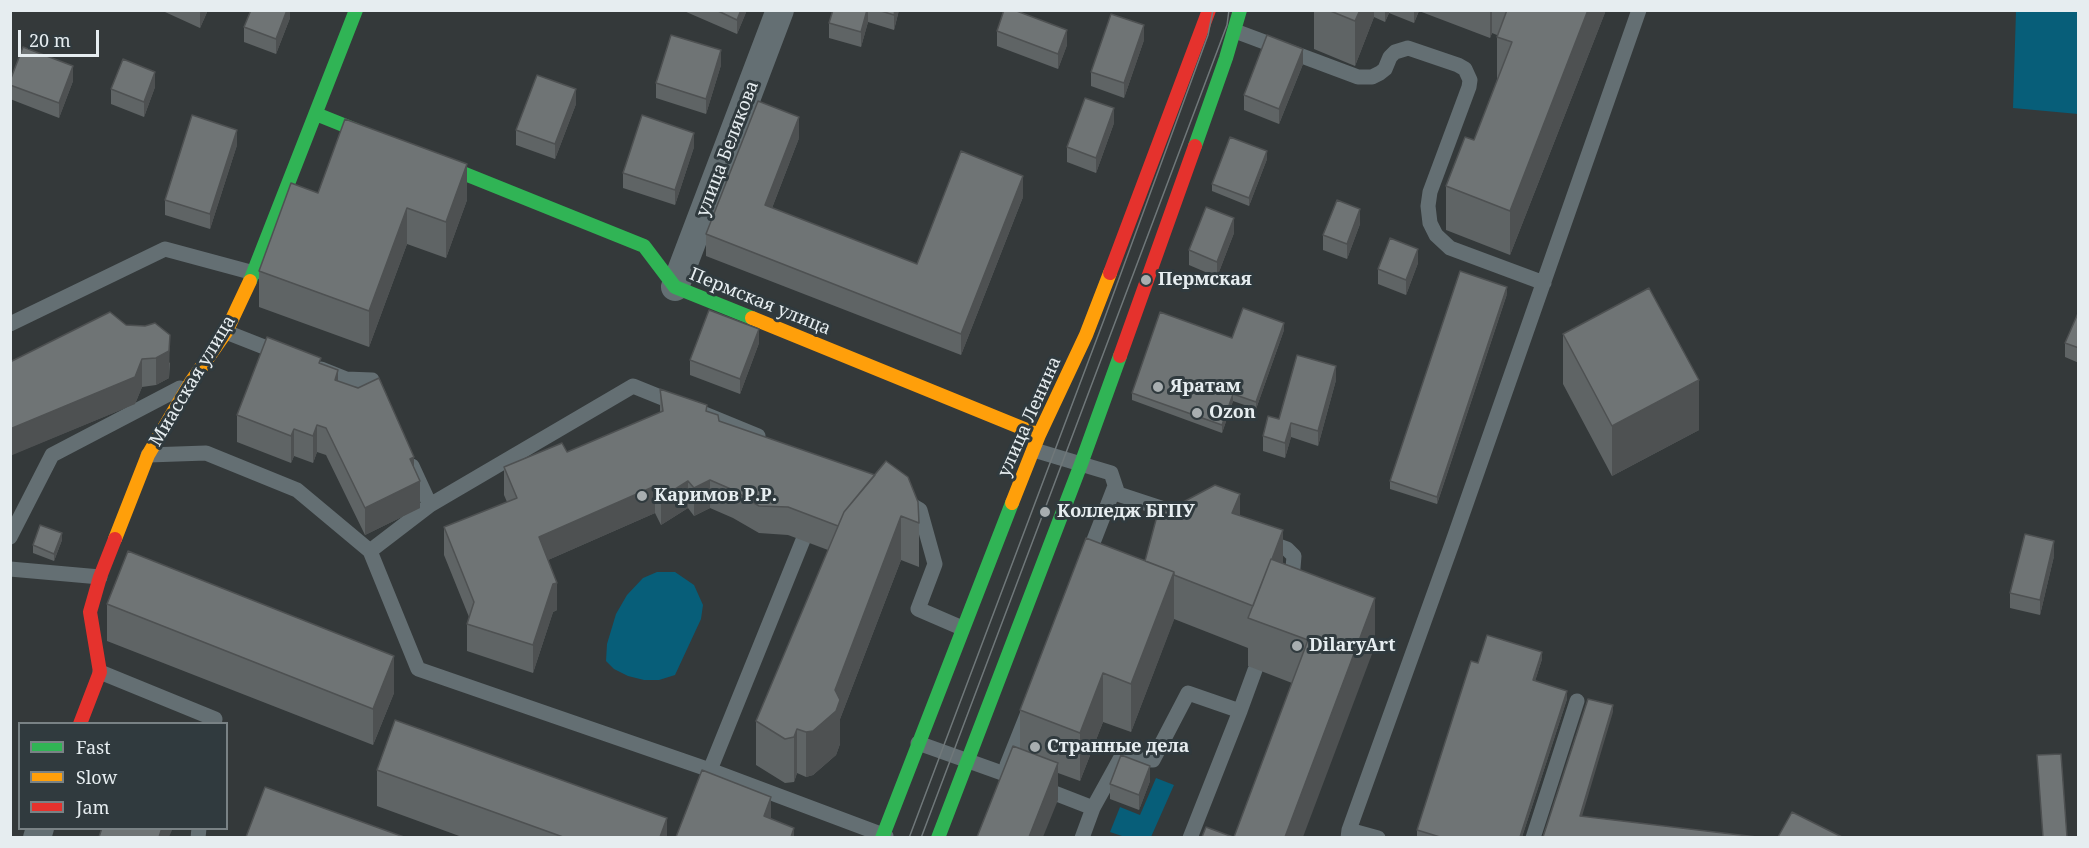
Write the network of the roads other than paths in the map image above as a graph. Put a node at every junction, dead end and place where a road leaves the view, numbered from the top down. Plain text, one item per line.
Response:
1 (356, 10) edge
2 (780, 10) edge
3 (1209, 10) edge
4 (1240, 10) edge
5 (1639, 10) edge
6 (1235, 31) junction
7 (316, 114) junction
8 (254, 273) junction
9 (1544, 283) junction
10 (675, 286) junction
11 (10, 324) edge
12 (226, 332) junction
13 (191, 382) junction
14 (386, 411) edge
15 (1037, 442) junction
16 (777, 443) edge
17 (406, 453) edge
18 (148, 454) junction
19 (1081, 464) junction
20 (1115, 486) junction
21 (891, 492) edge
22 (430, 505) junction
23 (1197, 520) edge
24 (10, 537) edge
25 (1253, 538) edge
26 (803, 540) dead end
27 (370, 551) junction
28 (10, 569) edge
29 (1081, 574) edge
30 (100, 577) junction
31 (1281, 600) edge
32 (962, 628) junction
33 (1255, 670) dead end
34 (100, 672) junction
35 (1034, 696) edge
36 (1577, 701) dead end
37 (1240, 711) junction
38 (80, 722) edge
39 (214, 722) edge
40 (918, 743) junction
41 (967, 760) junction
42 (710, 770) junction
43 (1004, 773) junction
44 (1093, 808) junction
45 (1348, 834) edge
46 (885, 837) edge
47 (938, 837) edge
48 (1082, 837) edge
49 (1190, 837) edge
50 (1378, 837) edge
51 (1533, 837) edge

1 - 7 street, Миасская улица
2 - 10 street, улица Белякова
3 - 15 street, улица Ленина
4 - 6 street
5 - 9 lane
6 - 9 lane
6 - 19 street
7 - 8 street, Миасская улица
7 - 10 street, Пермская улица
8 - 11 lane
8 - 12 street, Миасская улица
9 - 45 lane
10 - 15 street, Пермская улица
12 - 13 street, Миасская улица
12 - 14 lane
13 - 18 street, Миасская улица
13 - 24 lane
15 - 19 lane
15 - 32 street, улица Ленина
16 - 22 lane
17 - 22 lane
18 - 27 lane
18 - 30 street, Миасская улица
19 - 20 lane
19 - 41 street
20 - 23 lane
20 - 29 lane
21 - 32 lane
22 - 27 lane
25 - 31 lane
26 - 42 lane
27 - 42 lane
28 - 30 lane
30 - 34 street, Миасская улица
32 - 40 street, улица Ленина
33 - 37 lane
34 - 38 street
34 - 39 lane
35 - 43 lane
36 - 51 lane
37 - 44 lane
37 - 49 lane
40 - 41 lane
40 - 46 street, улица Ленина
41 - 43 lane
41 - 47 street
42 - 46 lane
43 - 44 lane
44 - 48 lane
45 - 50 lane

